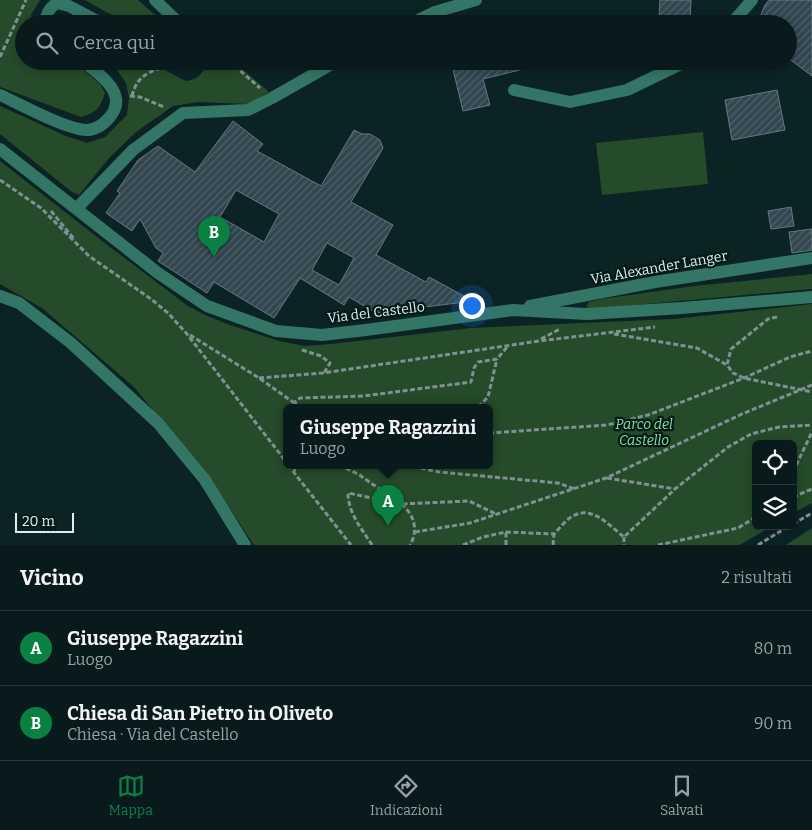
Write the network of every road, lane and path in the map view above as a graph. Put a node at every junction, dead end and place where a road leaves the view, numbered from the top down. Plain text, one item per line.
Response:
1 (26, 0) edge
2 (155, 0) edge
3 (476, 0) edge
4 (752, 0) edge
5 (19, 15) edge
6 (46, 15) edge
7 (86, 15) edge
8 (171, 15) edge
9 (429, 15) edge
10 (739, 15) edge
11 (15, 24) edge
12 (0, 57) edge
13 (94, 70) edge
14 (157, 70) edge
15 (239, 70) edge
16 (321, 70) edge
17 (668, 70) edge
18 (514, 90) dead end
19 (114, 93) junction
20 (0, 95) edge
21 (132, 96) junction
22 (272, 98) junction
23 (181, 114) junction
24 (0, 149) edge
25 (0, 180) edge
26 (56, 192) junction
27 (77, 208) junction
28 (89, 256) junction
29 (812, 258) edge
30 (0, 296) edge
31 (812, 296) edge
32 (513, 310) junction
33 (786, 316) dead end
34 (565, 325) dead end
35 (657, 327) dead end
36 (593, 330) dead end
37 (187, 334) junction
38 (611, 334) junction
39 (539, 341) junction
40 (508, 346) junction
41 (293, 348) dead end
42 (812, 351) edge
43 (496, 359) junction
44 (727, 365) junction
45 (323, 374) junction
46 (258, 378) junction
47 (744, 378) junction
48 (812, 385) edge
49 (803, 390) junction
50 (812, 392) edge
51 (296, 404) joint
52 (481, 404) edge
53 (812, 425) edge
54 (812, 432) edge
55 (493, 433) edge
56 (283, 459) edge
57 (797, 464) edge
58 (291, 469) edge
59 (295, 469) edge
60 (347, 469) edge
61 (425, 469) edge
62 (294, 472) junction
63 (606, 478) junction
64 (575, 489) junction
65 (675, 489) junction
66 (812, 489) edge
67 (797, 496) edge
68 (401, 504) junction
69 (812, 513) edge
70 (496, 514) junction
71 (752, 519) edge
72 (797, 522) edge
73 (782, 530) edge
74 (415, 532) junction
75 (506, 532) junction
76 (554, 534) junction
77 (624, 537) junction
78 (245, 545) edge
79 (351, 545) edge
80 (372, 545) edge
81 (410, 545) edge
82 (463, 545) edge
83 (506, 545) edge
84 (553, 545) edge
85 (624, 545) edge
86 (658, 545) edge
87 (758, 545) edge

1 - 5 path
2 - 8 street
3 - 9 street
4 - 10 street
6 - 7 street
11 - 12 path
13 - 19 street
14 - 21 path
15 - 22 path
16 - 22 street
17 - 18 street
19 - 20 street
19 - 21 path
21 - 23 path
22 - 23 street
23 - 27 street
24 - 26 street, Via del Castello
25 - 28 path
26 - 27 street, Via del Castello
26 - 28 path
27 - 32 street, Via del Castello
28 - 37 path
29 - 32 street, Via Alexander Langer
30 - 78 street
31 - 32 street, Via del Castello
33 - 44 path
34 - 39 path
35 - 38 path
36 - 38 path
37 - 46 path
37 - 56 path
38 - 39 path
38 - 44 path
39 - 40 path
40 - 43 path
40 - 45 path
41 - 45 path
42 - 47 path
43 - 51 path
43 - 52 path
44 - 47 path
45 - 46 path
46 - 51 path
47 - 49 path
47 - 55 path
48 - 49 path
49 - 50 path
49 - 63 path
53 - 65 path
54 - 57 path
58 - 62 path
59 - 62 path
60 - 68 path
61 - 64 path
62 - 79 path
63 - 64 path
63 - 65 path
64 - 70 path
65 - 77 path
66 - 67 path
68 - 70 path
68 - 74 path
68 - 80 path
69 - 72 path
70 - 74 path
71 - 86 path
73 - 87 path
74 - 81 path
75 - 76 path
75 - 82 path
75 - 83 path
76 - 77 path
76 - 84 path
77 - 85 path

